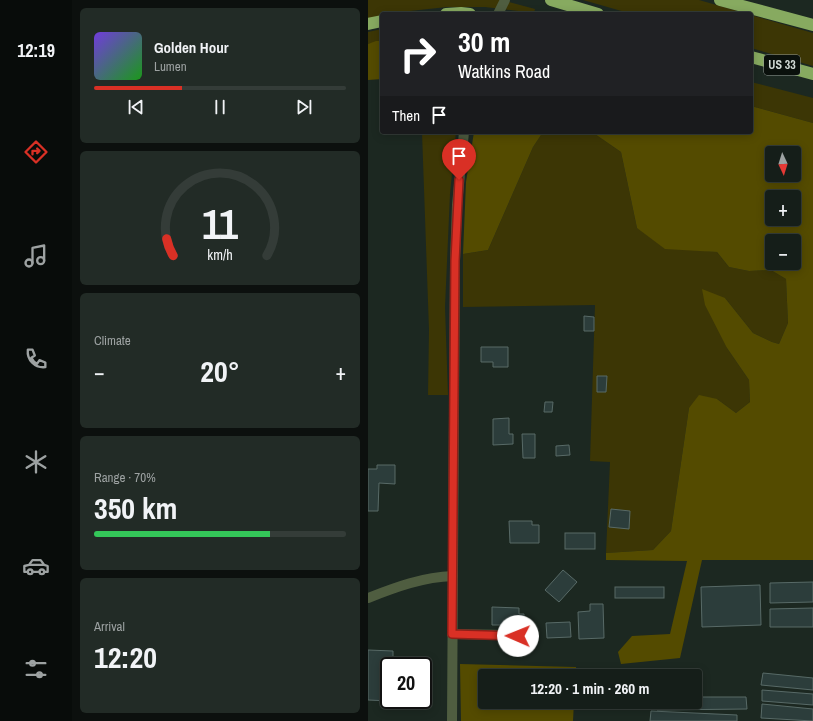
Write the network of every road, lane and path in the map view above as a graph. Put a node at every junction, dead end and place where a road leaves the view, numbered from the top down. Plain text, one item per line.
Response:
1 (505, 0) edge
2 (551, 0) edge
3 (720, 0) edge
4 (749, 0) edge
5 (499, 12) edge
6 (591, 12) edge
7 (784, 17) junction
8 (380, 21) edge
9 (368, 24) edge
10 (813, 25) edge
11 (753, 58) edge
12 (753, 63) edge
13 (813, 75) edge
14 (464, 134) edge
15 (452, 576) junction
16 (368, 598) edge
17 (452, 634) junction
18 (518, 636) dead end
19 (452, 721) edge

1 - 5 street
2 - 6 highway
3 - 7 highway
4 - 7 highway
7 - 10 highway
8 - 9 highway
11 - 13 highway, US 33
12 - 13 highway
14 - 15 street
15 - 16 street
15 - 17 street
17 - 18 street
17 - 19 street

